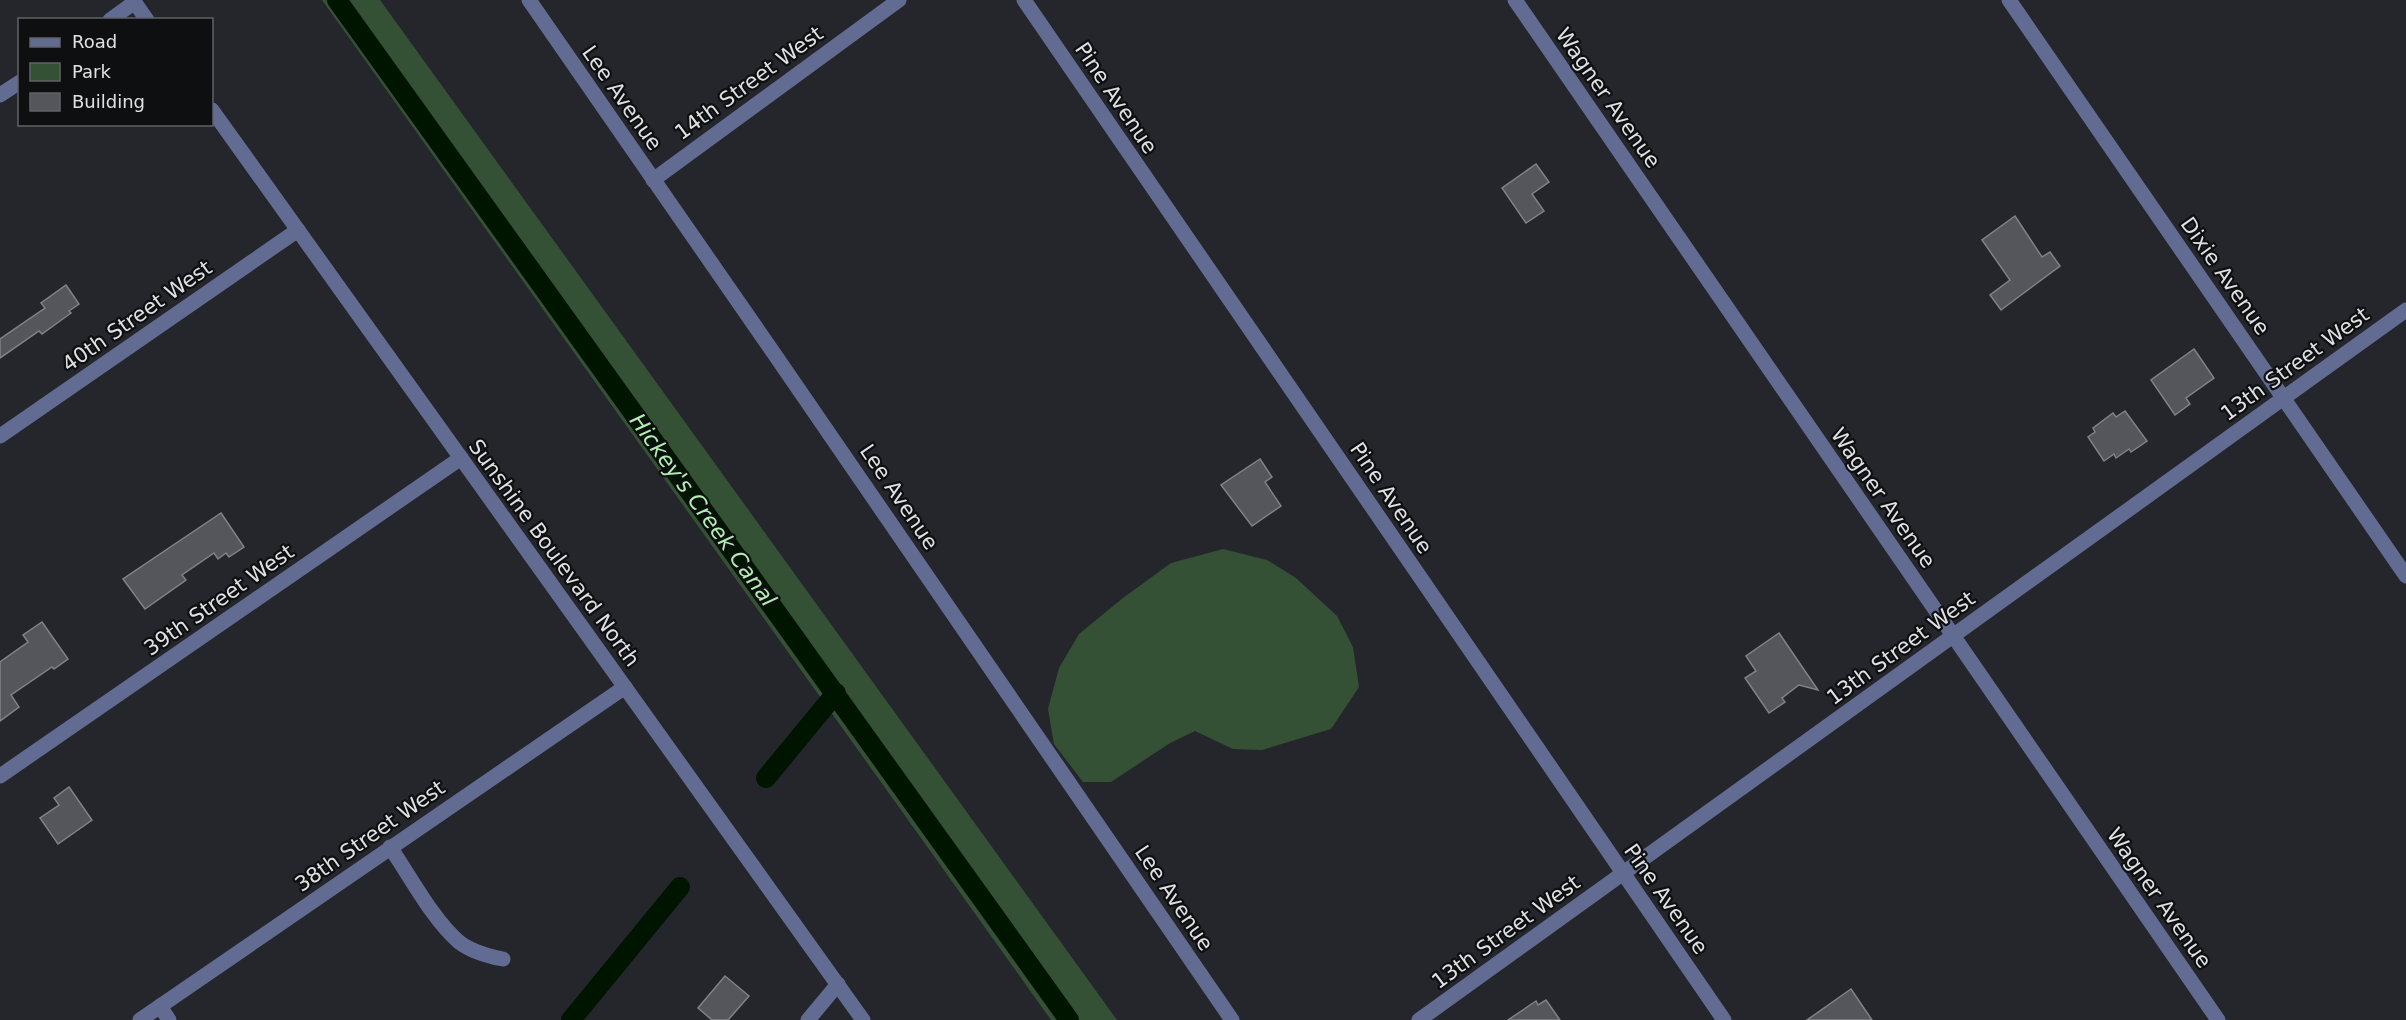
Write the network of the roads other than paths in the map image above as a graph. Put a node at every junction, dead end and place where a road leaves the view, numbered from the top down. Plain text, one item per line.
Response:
1 (529, 0) edge
2 (899, 0) edge
3 (1024, 0) edge
4 (1515, 0) edge
5 (2009, 0) edge
6 (134, 1) edge
7 (113, 18) edge
8 (146, 18) edge
9 (18, 83) edge
10 (0, 95) edge
11 (213, 111) edge
12 (652, 180) junction
13 (298, 230) junction
14 (2406, 310) edge
15 (2283, 398) junction
16 (0, 436) edge
17 (461, 458) junction
18 (2406, 576) edge
19 (1953, 637) junction
20 (625, 687) junction
21 (0, 776) edge
22 (390, 847) junction
23 (1624, 874) junction
24 (502, 959) dead end
25 (838, 984) junction
26 (160, 1006) junction
27 (140, 1020) edge
28 (169, 1020) edge
29 (808, 1020) edge
30 (863, 1020) edge
31 (1232, 1020) edge
32 (1419, 1020) edge
33 (1724, 1020) edge
34 (2218, 1020) edge

1 - 12 street, Lee Avenue
2 - 12 street, 14th Street West
3 - 23 street, Pine Avenue
4 - 19 street, Wagner Avenue
5 - 15 street, Dixie Avenue
6 - 7 street
6 - 8 street
9 - 10 street
11 - 13 street, Sunshine Boulevard North
12 - 31 street, Lee Avenue
13 - 16 street, 40th Street West
13 - 17 street, Sunshine Boulevard North
14 - 15 street, 13th Street West
15 - 18 street, Dixie Avenue
15 - 19 street, 13th Street West
17 - 20 street, Sunshine Boulevard North
17 - 21 street, 39th Street West
19 - 23 street, 13th Street West
19 - 34 street, Wagner Avenue
20 - 22 street, 38th Street West
20 - 25 street, Sunshine Boulevard North
22 - 24 street
22 - 26 street, 38th Street West
23 - 32 street, 13th Street West
23 - 33 street, Pine Avenue
25 - 29 street
25 - 30 street, Sunshine Boulevard North
26 - 27 street, 38th Street West
26 - 28 street

